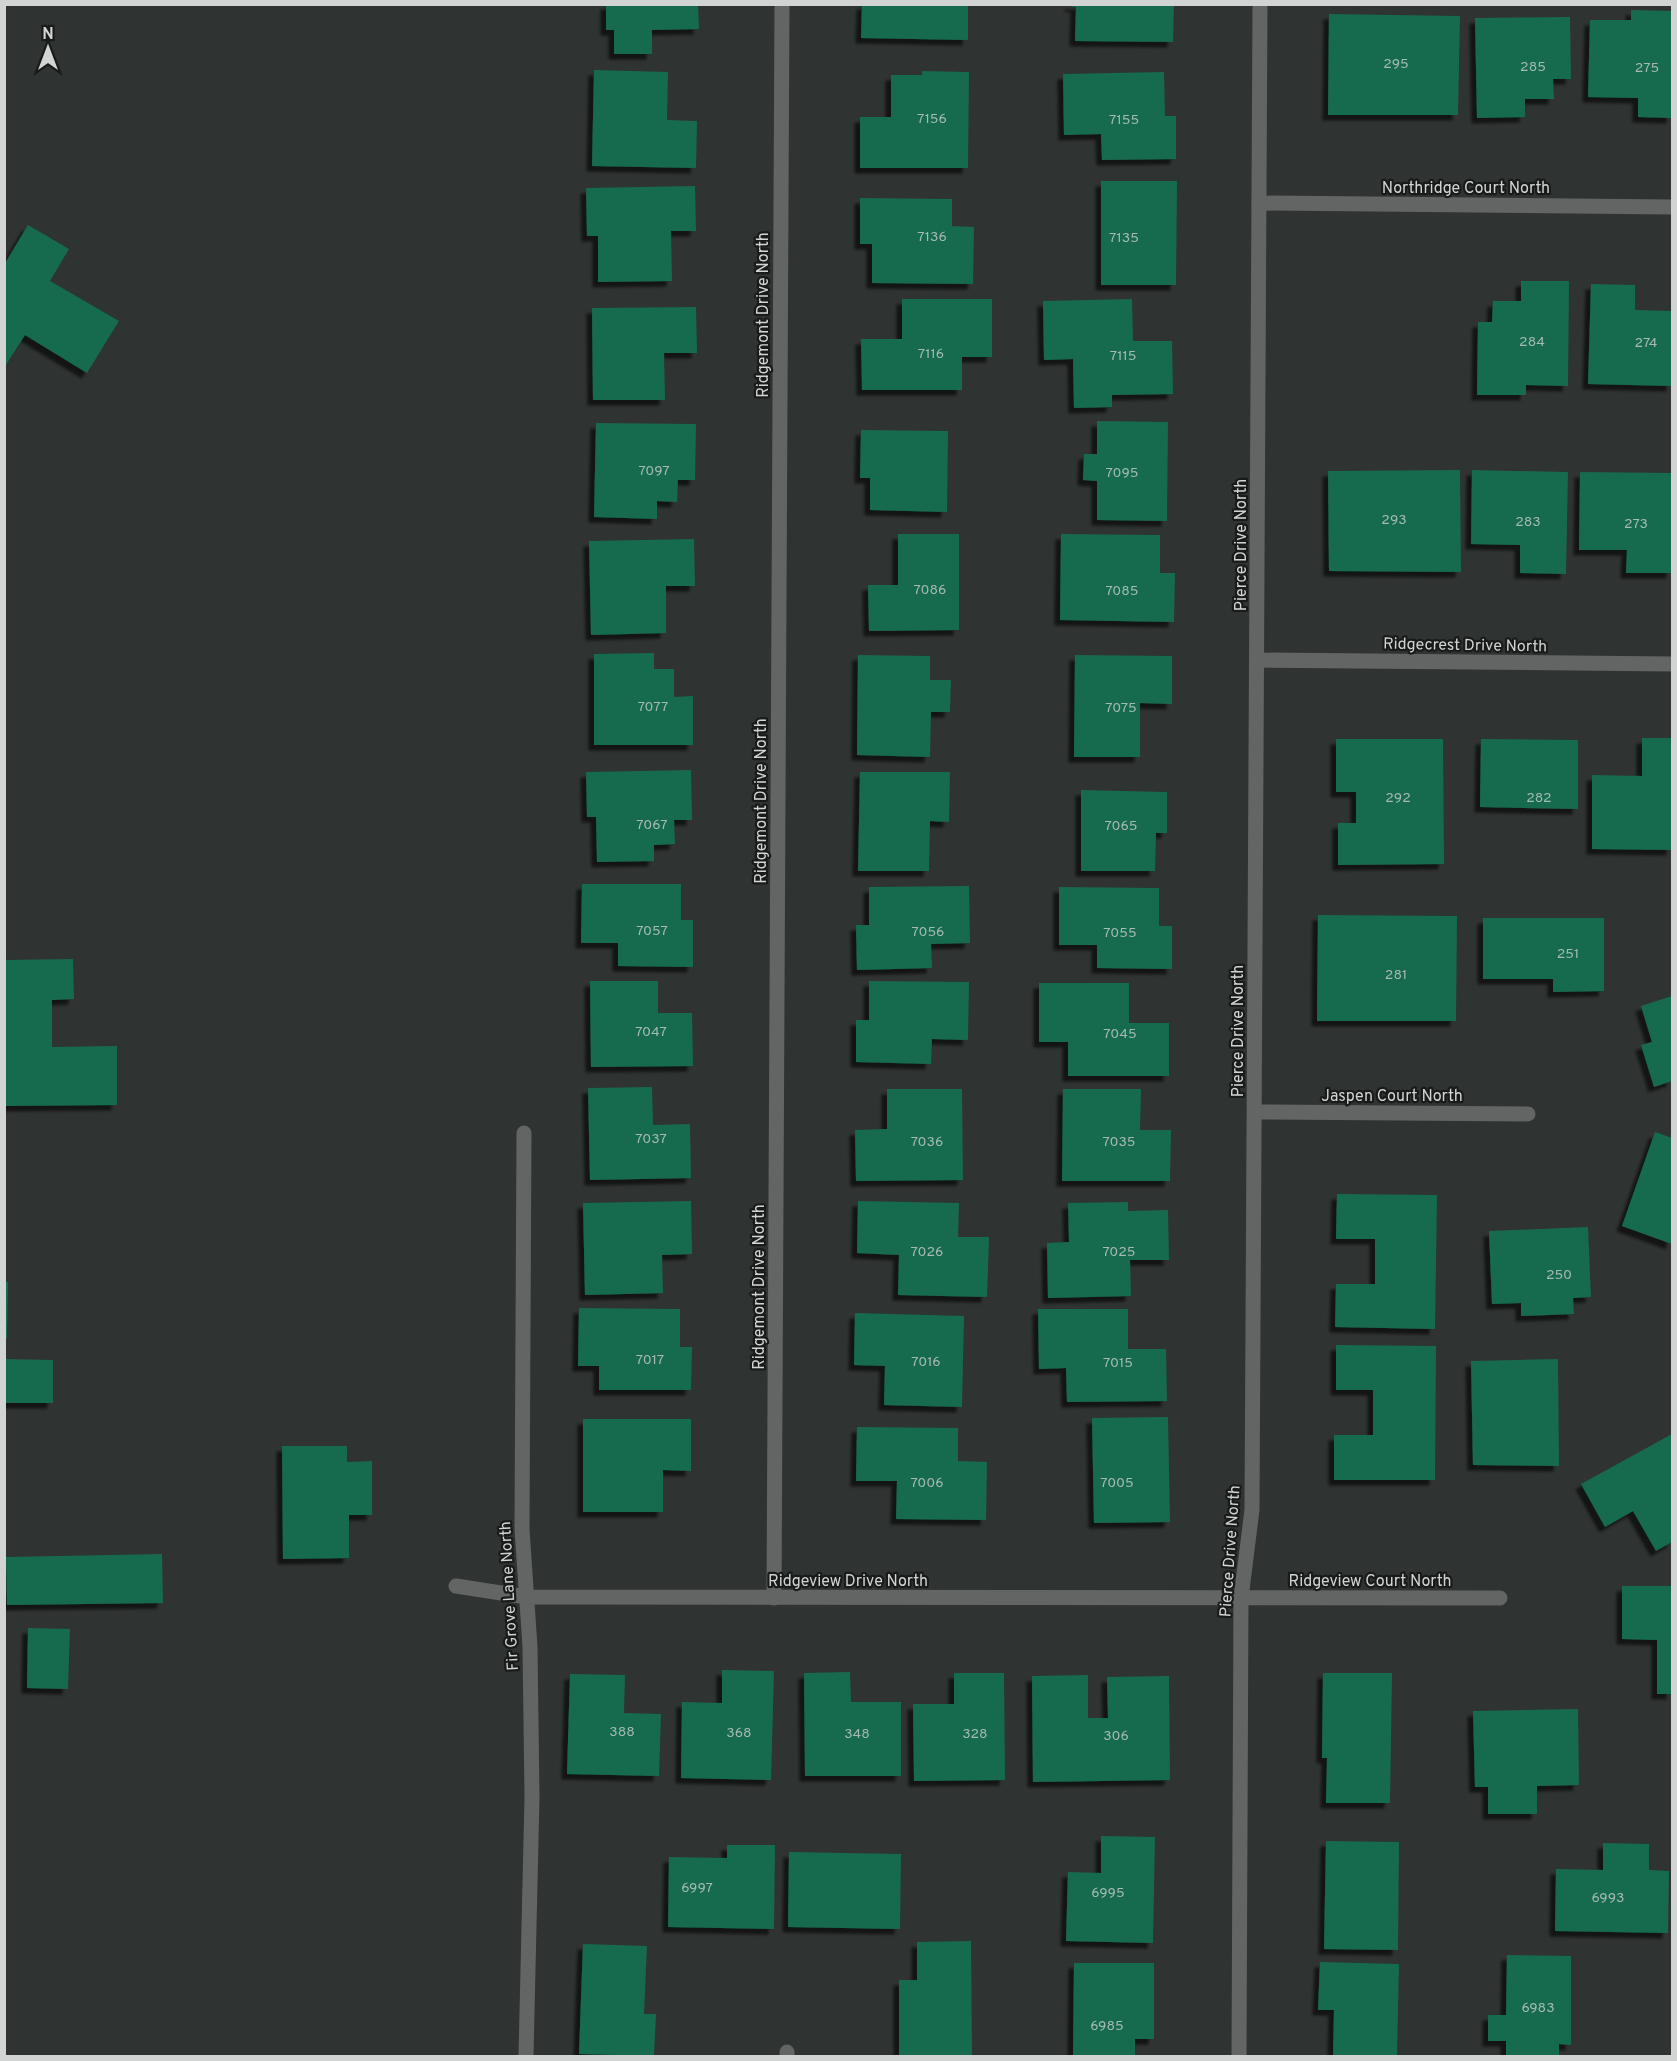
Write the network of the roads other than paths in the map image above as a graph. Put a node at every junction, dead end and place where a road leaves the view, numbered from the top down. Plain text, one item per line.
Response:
1 (782, 4) edge
2 (1260, 4) edge
3 (1259, 203) junction
4 (1672, 207) edge
5 (1257, 660) junction
6 (1672, 664) edge
7 (1255, 1112) junction
8 (1528, 1114) dead end
9 (524, 1133) dead end
10 (456, 1586) dead end
11 (526, 1597) junction
12 (774, 1598) junction
13 (1241, 1598) junction
14 (1500, 1598) dead end
15 (526, 2056) edge
16 (1239, 2056) edge

1 - 12 street, Ridgemont Drive North
2 - 3 street, Pierce Drive North
3 - 4 street, Northridge Court North
3 - 5 street, Pierce Drive North
5 - 6 street, Ridgecrest Drive North
5 - 7 street, Pierce Drive North
7 - 8 street, Jaspen Court North
7 - 13 street, Pierce Drive North
9 - 11 street, Fir Grove Lane North
10 - 11 street, Ridgeview Drive North
11 - 12 street, Ridgeview Drive North
11 - 15 street, Fir Grove Lane North
12 - 13 street, Ridgeview Drive North
13 - 14 street, Ridgeview Court North
13 - 16 street, Pierce Drive North

